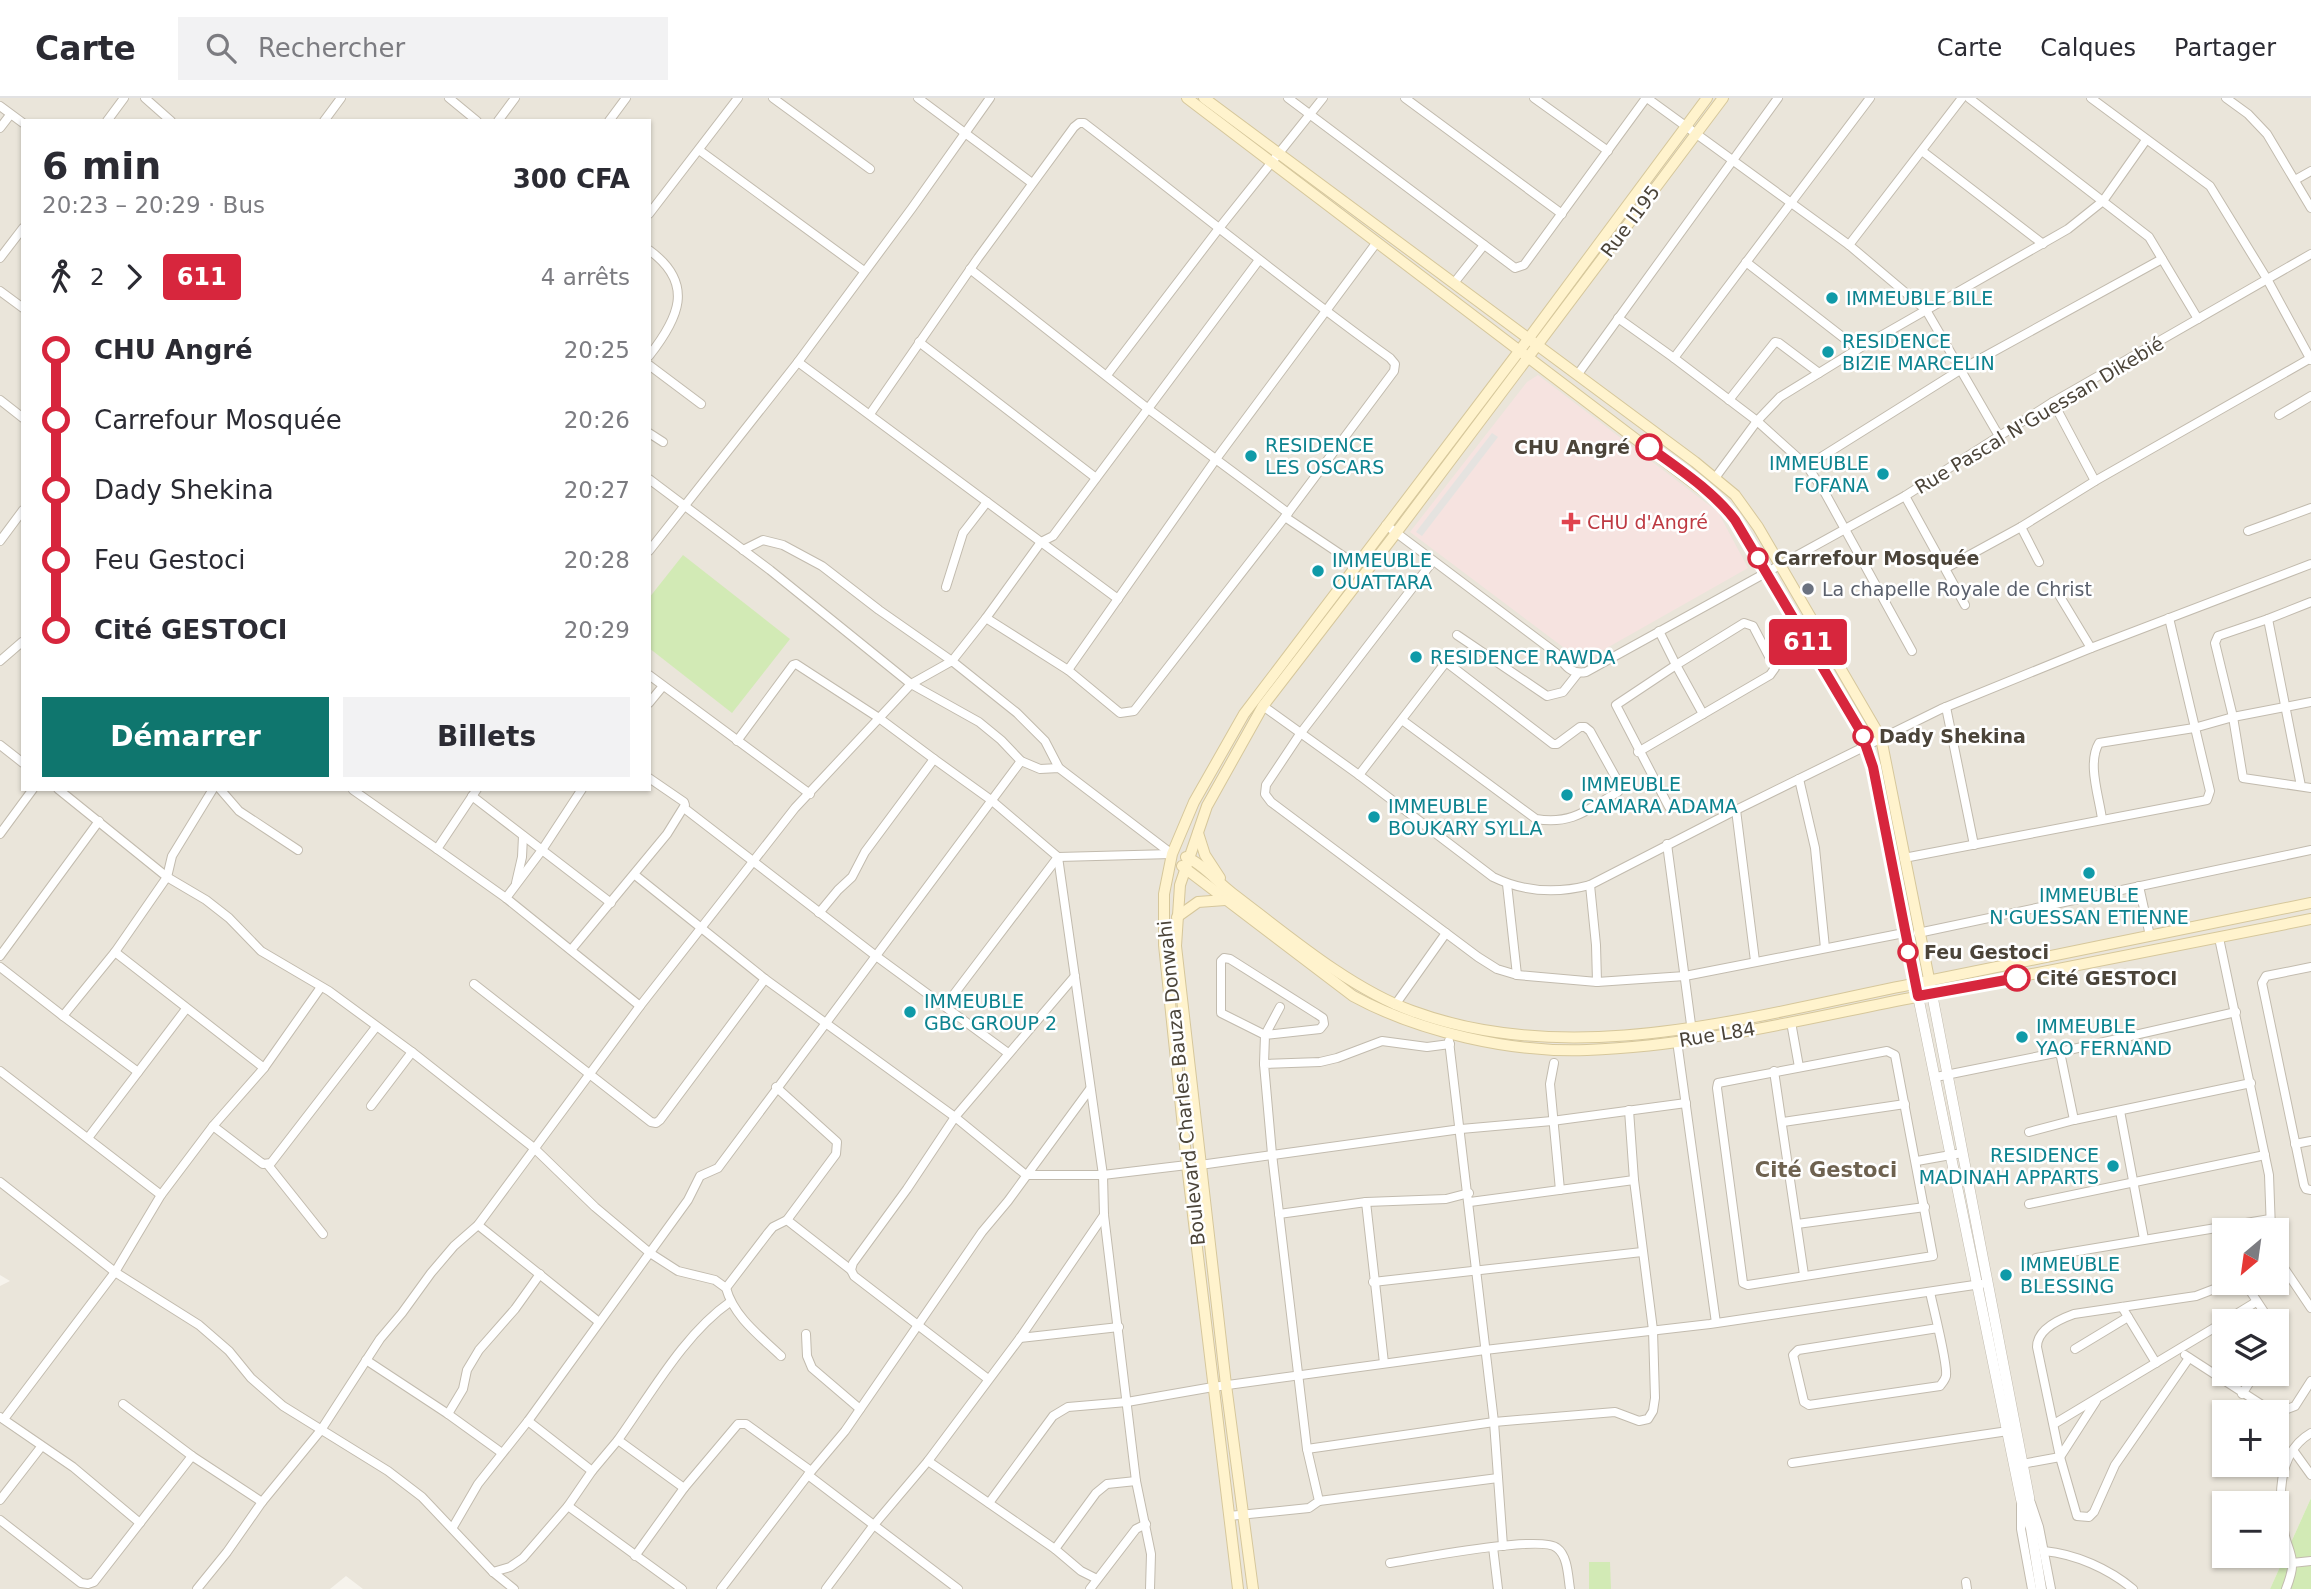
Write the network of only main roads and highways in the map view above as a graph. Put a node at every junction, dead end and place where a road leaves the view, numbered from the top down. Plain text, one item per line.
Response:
1 (1187, 98) edge
2 (1205, 98) edge
3 (1707, 98) edge
4 (1723, 98) edge
5 (1275, 158) junction
6 (1533, 340) junction
7 (1524, 353) junction
8 (1695, 462) junction
9 (1685, 474) junction
10 (1198, 832) junction
11 (1172, 854) junction
12 (1189, 857) junction
13 (1185, 869) junction
14 (1227, 895) junction
15 (2311, 903) edge
16 (1177, 917) junction
17 (2239, 918) junction
18 (2311, 919) edge
19 (2242, 933) junction
20 (1929, 981) junction
21 (1915, 983) junction
22 (1932, 994) junction
23 (1918, 996) junction
24 (1238, 1589) edge
25 (1253, 1589) edge

1 - 5 main road
2 - 5 main road
3 - 6 main road, Rue I195
4 - 6 main road, Rue I195
5 - 6 main road
5 - 7 main road
6 - 7 main road
6 - 8 main road
7 - 9 main road
7 - 10 main road, Boulevard Charles Bauza Donwahi
7 - 11 main road, Boulevard Charles Bauza Donwahi
8 - 9 main road
8 - 20 main road
9 - 21 main road
10 - 12 main road, Boulevard Charles Bauza Donwahi
10 - 14 main road
11 - 12 main road
11 - 13 main road, Rue L84
11 - 24 main road, Boulevard Charles Bauza Donwahi
12 - 13 main road, Boulevard Charles Bauza Donwahi
12 - 14 main road
13 - 14 main road, Rue L84
13 - 16 main road, Boulevard Charles Bauza Donwahi
14 - 16 main road
14 - 21 main road
14 - 23 main road, Rue L84
15 - 17 main road
16 - 25 main road, Boulevard Charles Bauza Donwahi
17 - 19 main road
17 - 20 main road
18 - 19 main road, Rue L84
19 - 22 main road, Rue L84
20 - 21 main road
20 - 22 main road
21 - 23 main road
22 - 23 main road, Rue L84

